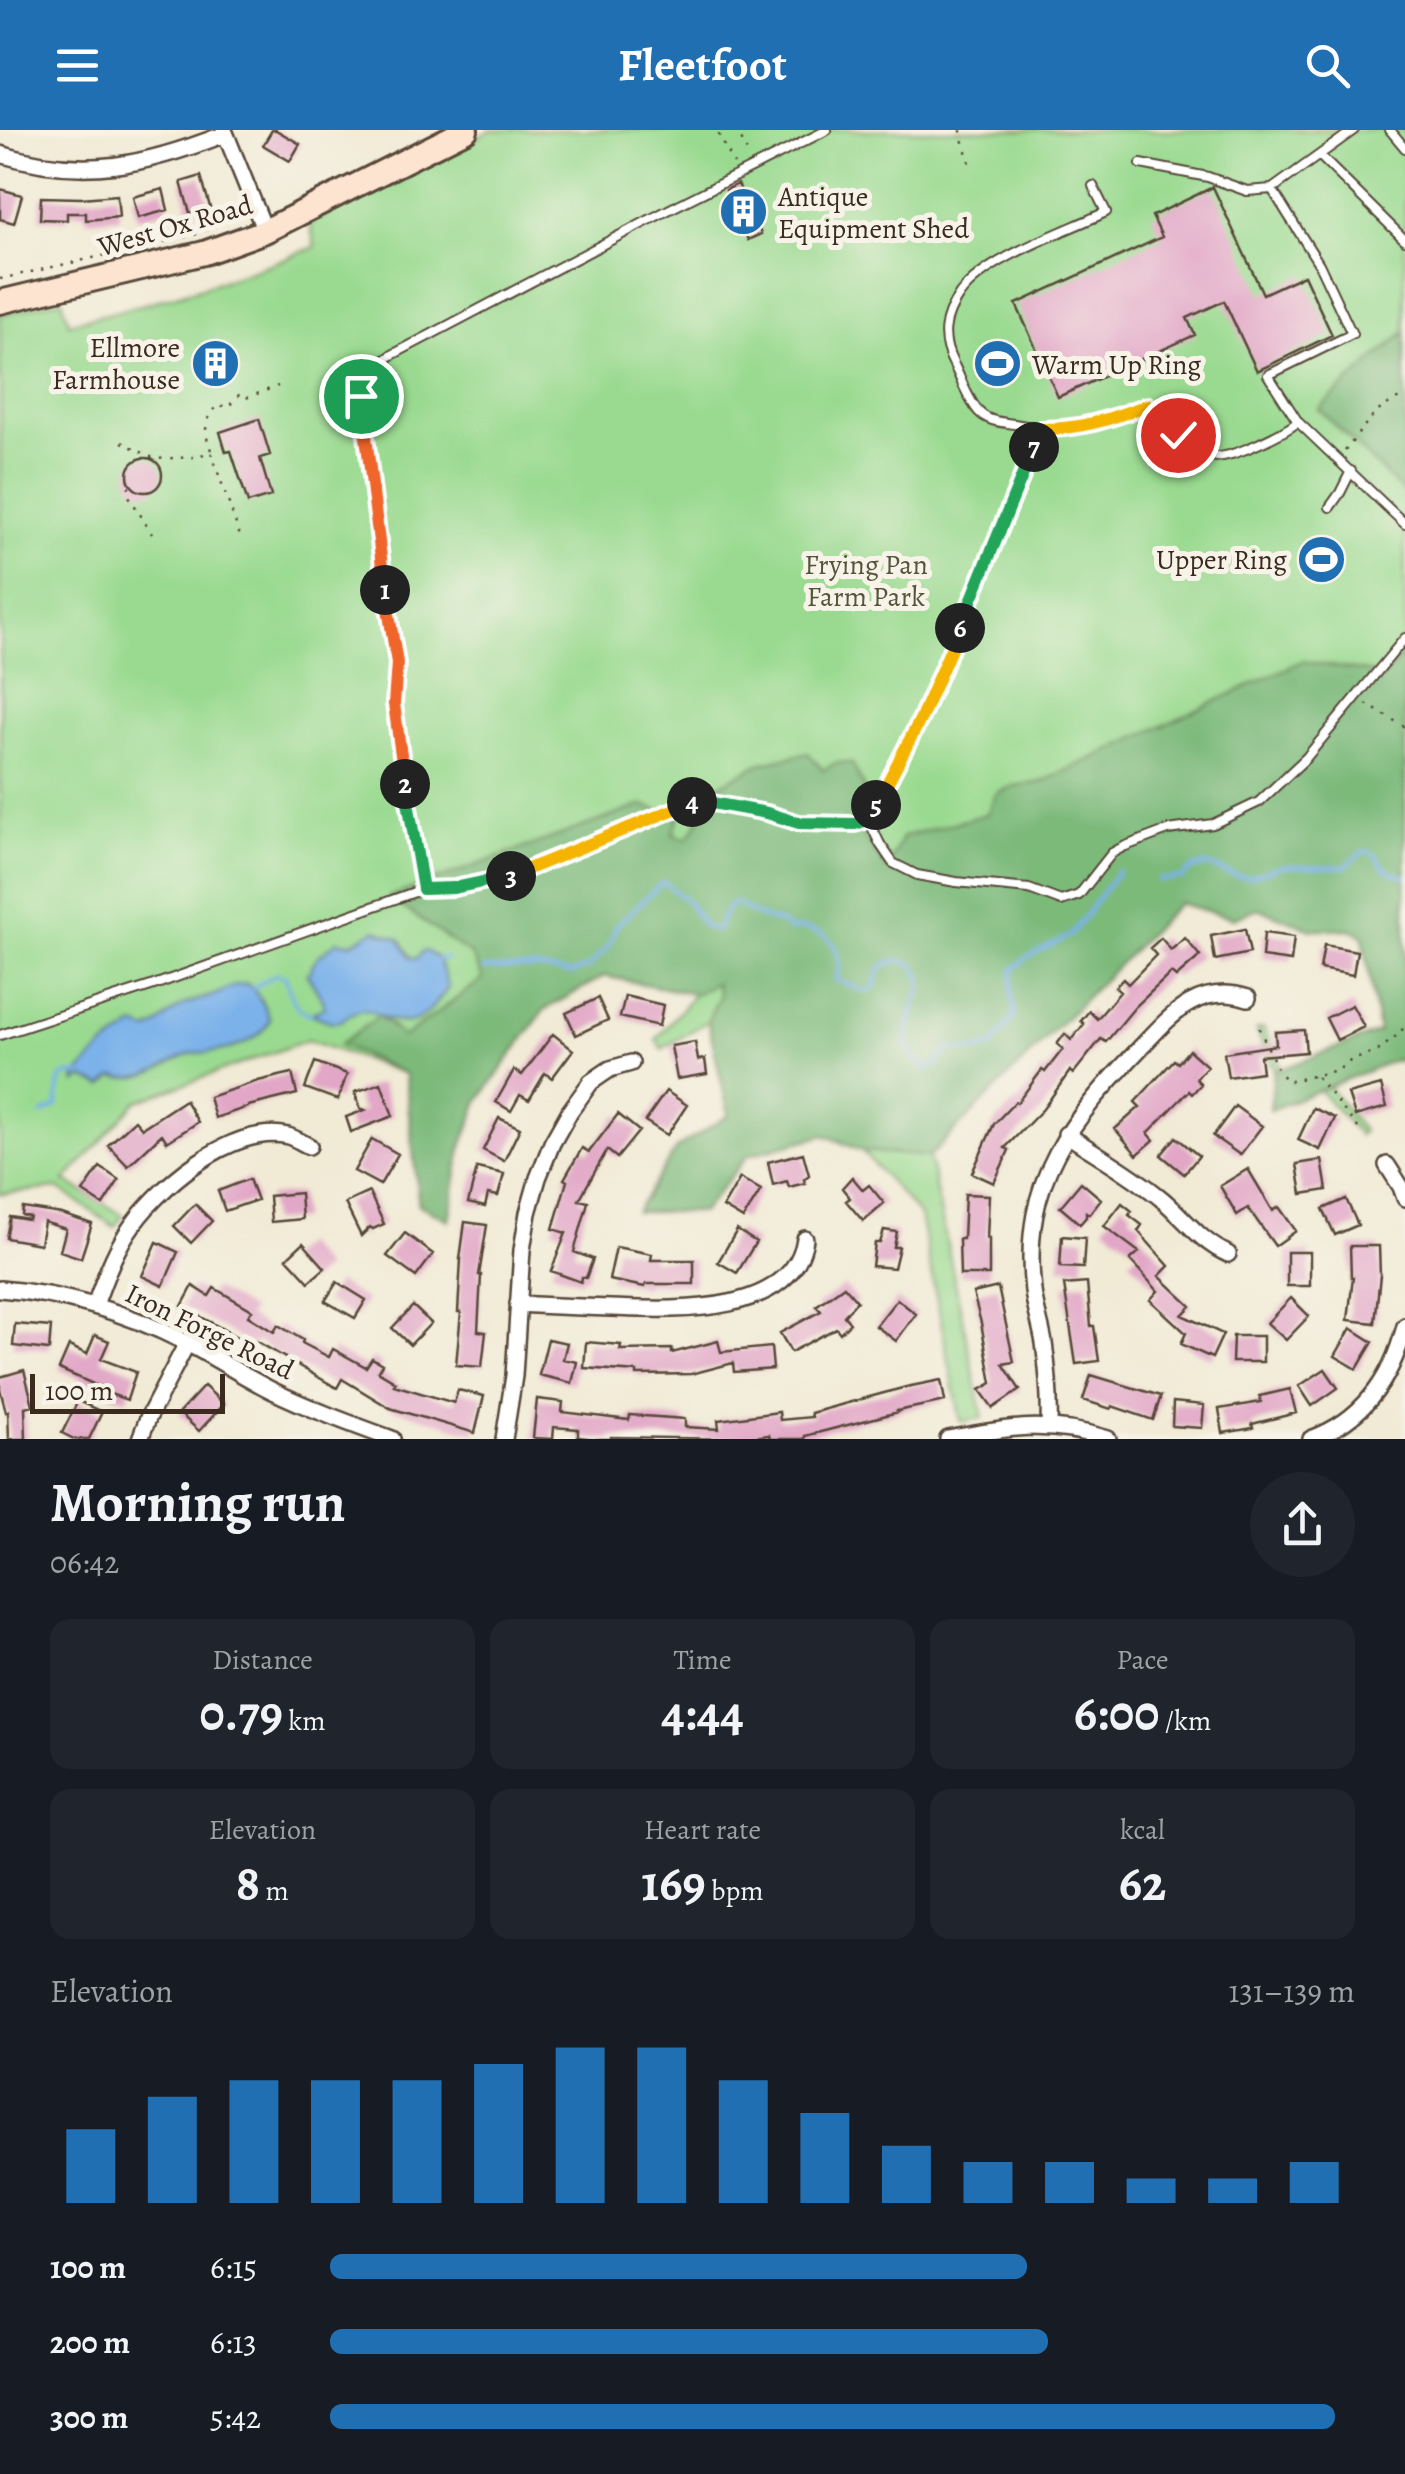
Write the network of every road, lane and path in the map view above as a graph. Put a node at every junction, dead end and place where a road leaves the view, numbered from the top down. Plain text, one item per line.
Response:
1 (466, 130) edge
2 (729, 130) edge
3 (738, 130) edge
4 (828, 130) edge
5 (961, 130) edge
6 (1333, 130) edge
7 (1354, 130) edge
8 (1390, 130) edge
9 (225, 132) edge
10 (1340, 140) junction
11 (1405, 148) edge
12 (0, 154) edge
13 (1320, 156) junction
14 (970, 163) dead end
15 (1142, 164) dead end
16 (754, 167) junction
17 (738, 174) junction
18 (1093, 186) dead end
19 (1272, 189) junction
20 (254, 201) junction
21 (265, 231) junction
22 (1405, 240) edge
23 (0, 279) edge
24 (0, 302) edge
25 (278, 386) dead end
26 (1405, 396) edge
27 (1298, 422) junction
28 (1042, 429) junction
29 (122, 442) dead end
30 (212, 452) junction
31 (1338, 459) junction
32 (1350, 471) junction
33 (128, 486) dead end
34 (1330, 506) dead end
35 (1405, 524) edge
36 (152, 534) dead end
37 (240, 536) dead end
38 (1405, 638) edge
39 (1356, 699) junction
40 (1405, 727) edge
41 (868, 820) junction
42 (423, 889) junction
43 (1248, 998) dead end
44 (1405, 1024) edge
45 (1259, 1028) dead end
46 (0, 1035) edge
47 (631, 1064) dead end
48 (1316, 1076) junction
49 (1066, 1134) junction
50 (1363, 1134) dead end
51 (309, 1146) dead end
52 (1387, 1165) dead end
53 (1405, 1198) edge
54 (806, 1239) dead end
55 (1228, 1254) dead end
56 (0, 1289) edge
57 (95, 1304) junction
58 (518, 1304) junction
59 (1405, 1326) edge
60 (188, 1343) junction
61 (1049, 1426) junction
62 (140, 1439) edge
63 (392, 1439) edge
64 (504, 1439) edge
65 (948, 1439) edge
66 (1108, 1439) edge
67 (1311, 1439) edge

1 - 21 main road, West Ox Road
2 - 17 path
3 - 16 path
4 - 16 lane
5 - 14 path
6 - 10 lane
7 - 10 lane
8 - 11 lane
9 - 12 street
9 - 20 street
10 - 13 lane
13 - 19 lane
13 - 22 lane
15 - 19 lane
16 - 17 lane
17 - 42 lane
18 - 28 lane
19 - 27 lane
20 - 21 street
20 - 23 path
21 - 24 main road, West Ox Road
25 - 30 path
26 - 31 path
27 - 28 lane
27 - 31 lane
28 - 41 lane
29 - 30 path
30 - 37 path
31 - 32 lane
32 - 34 lane
32 - 35 lane
33 - 36 path
38 - 39 lane
39 - 40 path
39 - 41 lane
41 - 42 lane
42 - 46 lane
43 - 49 street
44 - 48 path
45 - 48 path
47 - 58 street
48 - 50 path
49 - 55 street
49 - 61 street
51 - 57 street
52 - 53 street
54 - 58 street
56 - 57 street, Iron Forge Road
57 - 60 street, Iron Forge Road
58 - 64 street
59 - 67 street
60 - 62 street
60 - 63 street, Iron Forge Road
61 - 65 street
61 - 66 street

